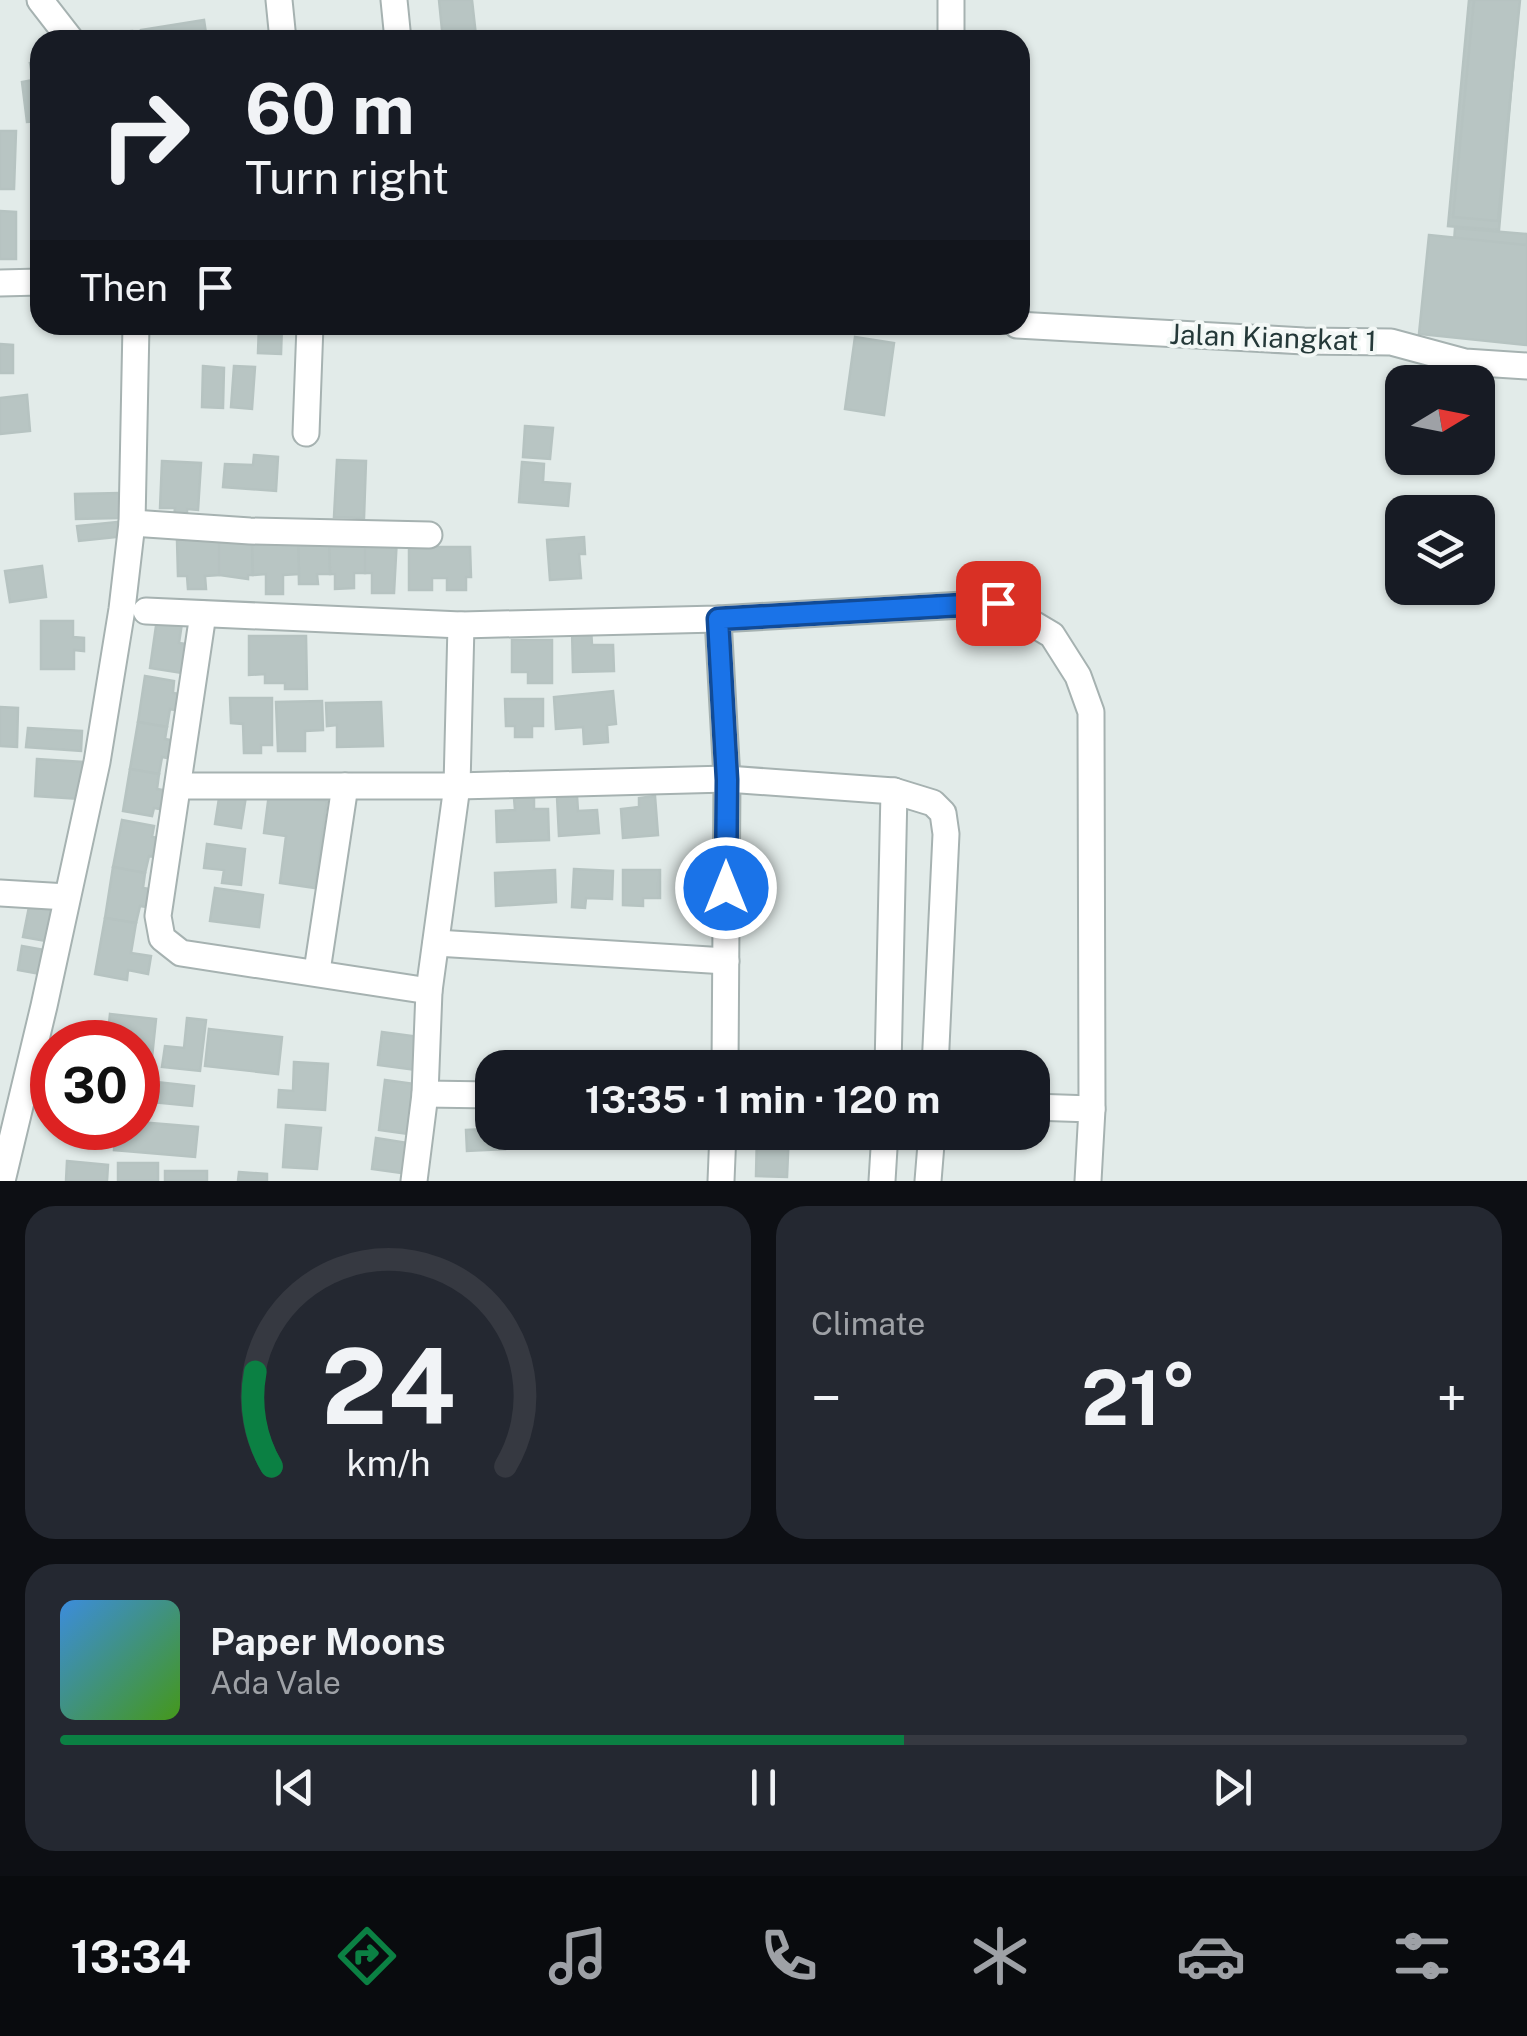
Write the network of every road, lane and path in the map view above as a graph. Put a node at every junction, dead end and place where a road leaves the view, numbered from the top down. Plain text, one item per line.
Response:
1 (40, 0) edge
2 (279, 0) edge
3 (394, 0) edge
4 (951, 0) edge
5 (63, 30) edge
6 (282, 30) edge
7 (397, 30) edge
8 (951, 30) edge
9 (30, 282) edge
10 (0, 283) edge
11 (1030, 326) edge
12 (136, 335) edge
13 (310, 335) edge
14 (1527, 366) edge
15 (306, 433) dead end
16 (132, 524) junction
17 (429, 535) dead end
18 (146, 612) dead end
19 (202, 614) junction
20 (718, 619) junction
21 (460, 625) junction
22 (727, 780) junction
23 (178, 786) junction
24 (345, 786) junction
25 (456, 786) junction
26 (894, 791) junction
27 (0, 894) edge
28 (68, 897) junction
29 (436, 944) junction
30 (726, 961) junction
31 (317, 972) junction
32 (430, 991) junction
33 (725, 1050) edge
34 (888, 1050) edge
35 (936, 1050) edge
36 (12, 1085) edge
37 (426, 1094) junction
38 (475, 1095) edge
39 (1050, 1108) edge
40 (1092, 1109) junction
41 (722, 1150) edge
42 (884, 1150) edge
43 (931, 1150) edge
44 (2, 1181) edge
45 (414, 1181) edge
46 (721, 1181) edge
47 (882, 1181) edge
48 (928, 1181) edge
49 (1088, 1181) edge

1 - 5 street
2 - 6 street
3 - 7 street
4 - 8 street
9 - 10 street
11 - 14 street, Jalan Kiangkat 1
12 - 16 street
13 - 15 street
16 - 17 street
16 - 28 street
18 - 19 street
19 - 21 street
19 - 23 street
20 - 21 street
20 - 22 street
20 - 40 street
21 - 25 street
22 - 25 street
22 - 26 street
22 - 30 street
23 - 24 street
23 - 31 street
24 - 25 street
24 - 31 street
25 - 29 street
26 - 34 street
26 - 35 street
27 - 28 street
28 - 36 street
29 - 30 street
29 - 32 street
30 - 33 street
31 - 32 street
32 - 37 street
36 - 44 street
37 - 38 street
37 - 45 street
39 - 40 street
40 - 49 street
41 - 46 street
42 - 47 street
43 - 48 street

